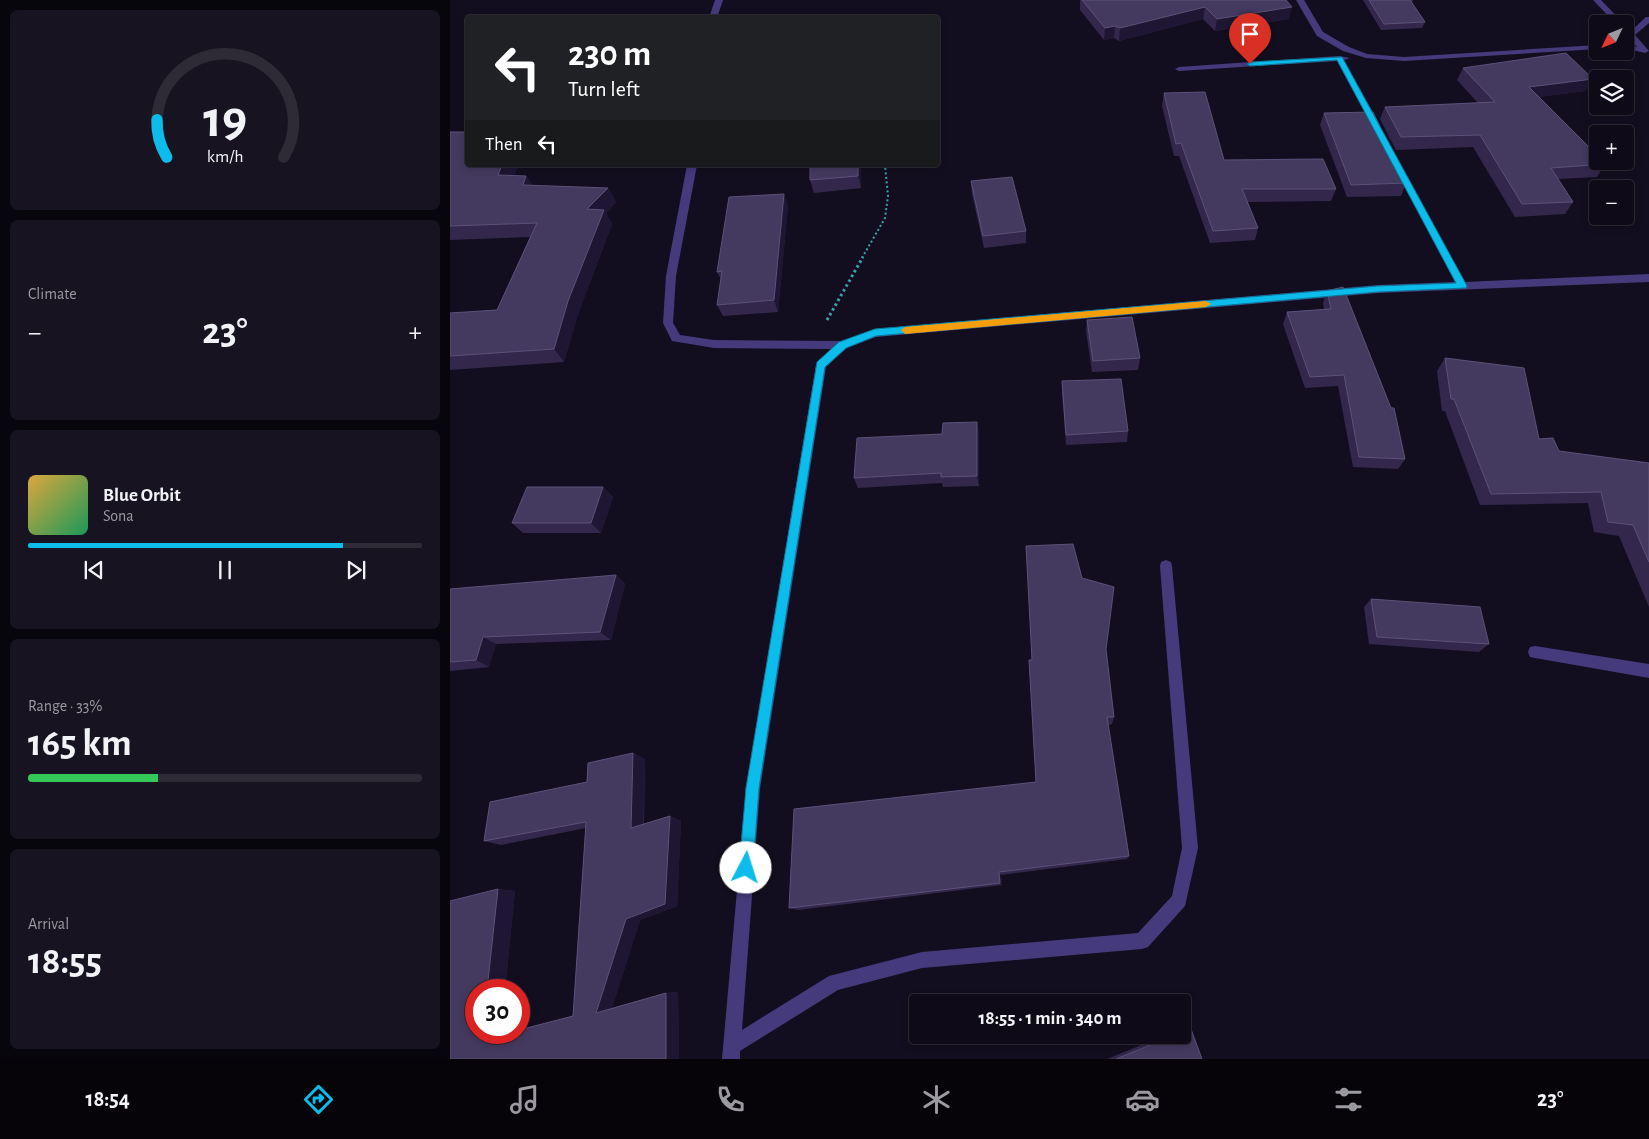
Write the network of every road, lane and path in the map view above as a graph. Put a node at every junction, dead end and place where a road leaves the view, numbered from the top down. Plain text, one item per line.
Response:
1 (719, 0) edge
2 (1300, 0) edge
3 (1597, 0) edge
4 (714, 15) edge
5 (1611, 15) edge
6 (1649, 19) edge
7 (1634, 28) edge
8 (1634, 38) edge
9 (1589, 48) edge
10 (1634, 48) edge
11 (1647, 52) edge
12 (1366, 56) junction
13 (1339, 58) junction
14 (1179, 69) dead end
15 (1382, 137) edge
16 (1391, 154) edge
17 (692, 167) edge
18 (885, 167) edge
19 (1649, 278) edge
20 (1462, 286) junction
21 (814, 345) junction
22 (843, 345) junction
23 (1166, 566) dead end
24 (1535, 652) dead end
25 (1649, 672) edge
26 (731, 1053) edge

1 - 4 street
2 - 12 street
3 - 5 street
6 - 7 street
8 - 11 street
9 - 12 street
10 - 11 street
12 - 13 street
13 - 14 street
13 - 15 street
16 - 20 street
17 - 21 street
18 - 21 path
19 - 20 street
20 - 22 street
21 - 22 street
22 - 26 street
23 - 26 street
24 - 25 street

